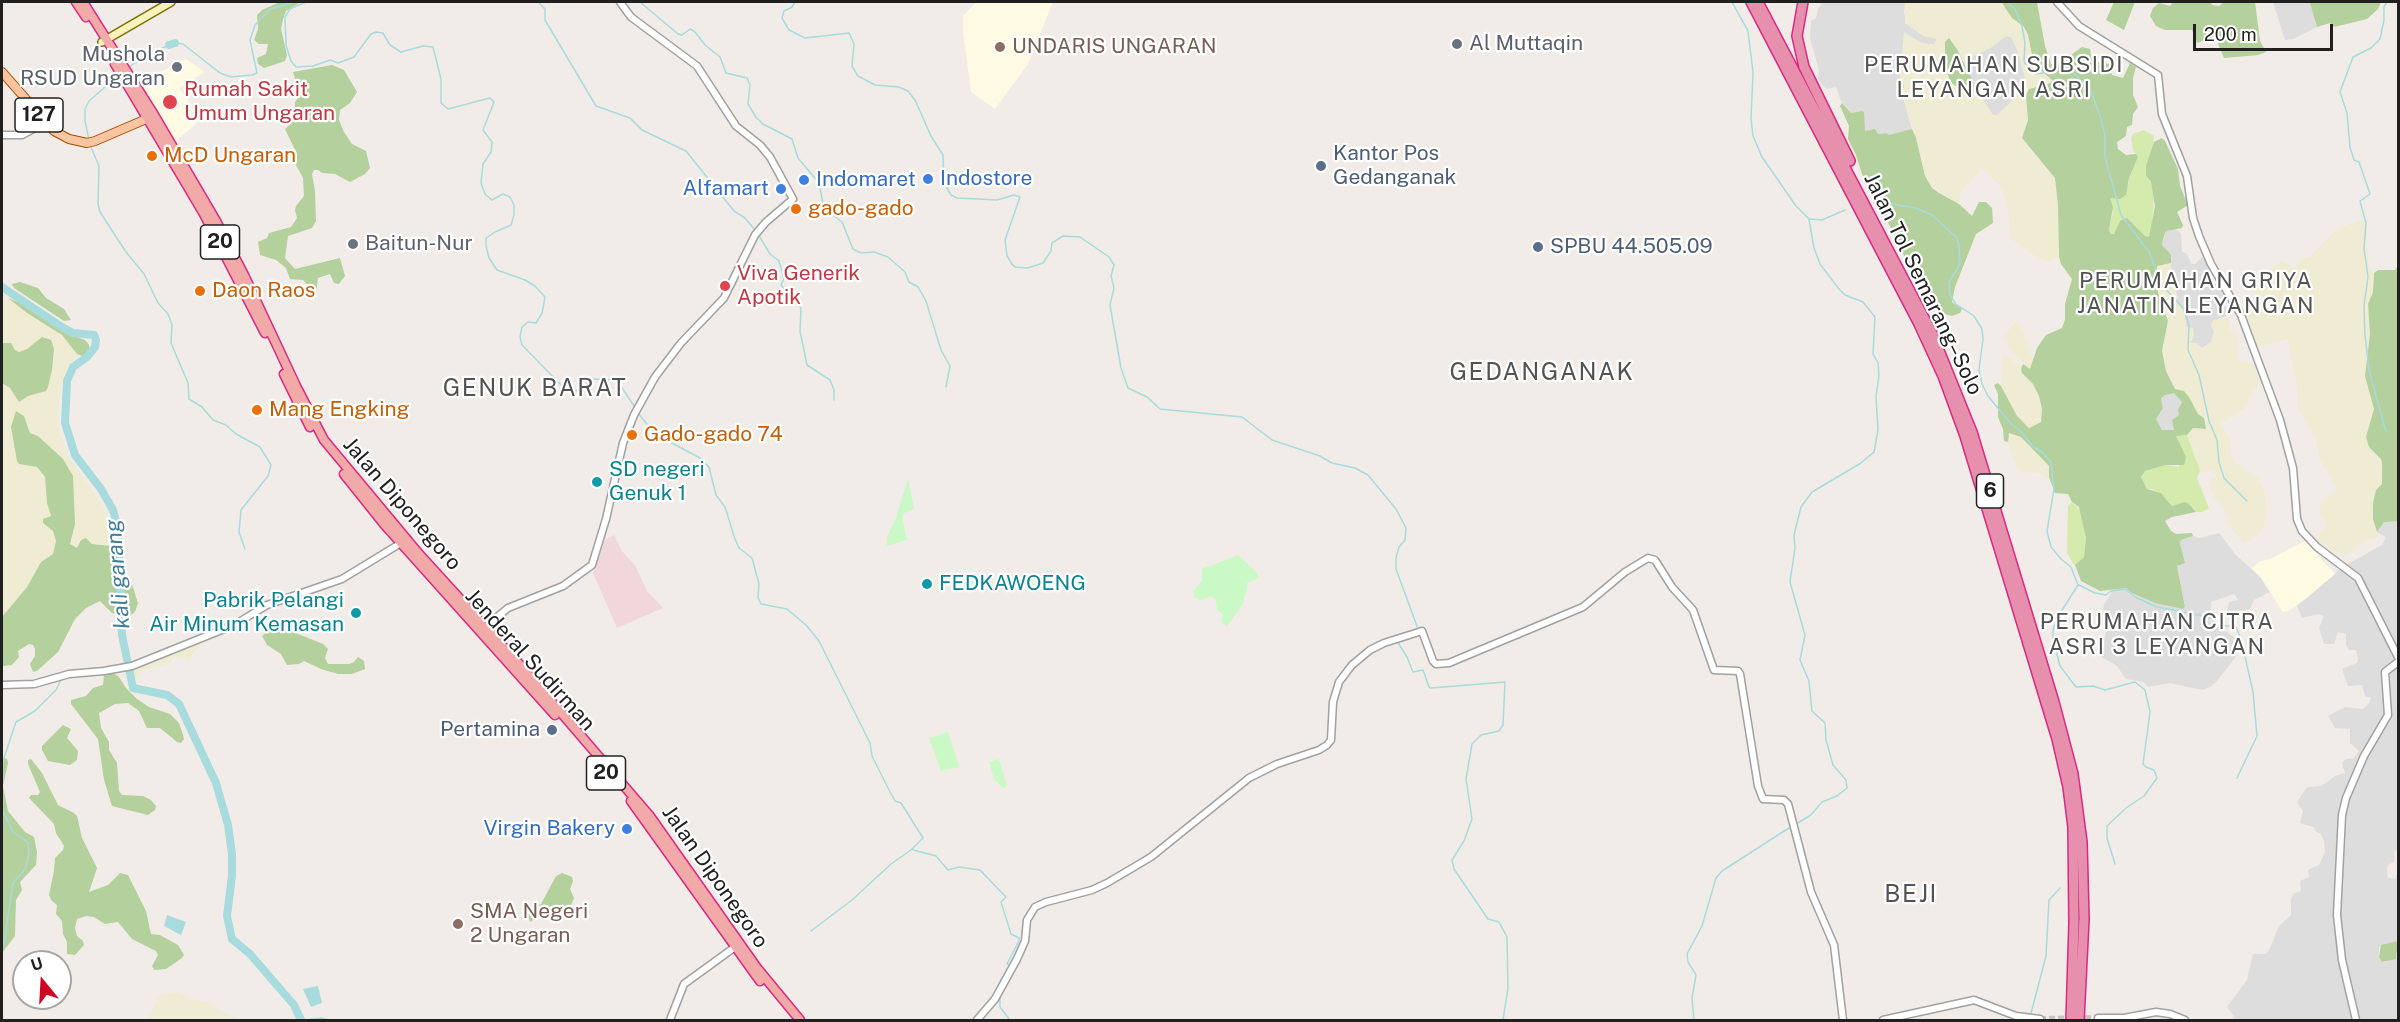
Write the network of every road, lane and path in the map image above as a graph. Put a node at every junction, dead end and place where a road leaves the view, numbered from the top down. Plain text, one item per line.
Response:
1 (76, 2) edge
2 (83, 2) edge
3 (171, 2) edge
4 (620, 2) edge
5 (1744, 2) edge
6 (1751, 2) edge
7 (1758, 2) edge
8 (1803, 2) edge
9 (2057, 2) edge
10 (104, 40) junction
11 (1772, 43) junction
12 (2, 72) edge
13 (151, 117) junction
14 (46, 122) junction
15 (2, 135) edge
16 (1876, 225) junction
17 (272, 342) junction
18 (401, 543) junction
19 (410, 555) joint
20 (442, 583) junction
21 (483, 629) junction
22 (2398, 657) edge
23 (2398, 662) edge
24 (2, 685) edge
25 (584, 744) joint
26 (737, 945) junction
27 (2098, 1018) dead end
28 (1841, 1019) edge
29 (2040, 1019) dead end
30 (670, 1020) edge
31 (792, 1020) edge
32 (800, 1020) edge
33 (976, 1020) edge
34 (1883, 1020) edge
35 (2071, 1020) edge
36 (2079, 1020) edge
37 (2185, 1020) edge
38 (2356, 1020) edge

1 - 10 highway, Jalan Diponegoro / 20
2 - 10 highway, Jalan Diponegoro / 20
3 - 10 main road
4 - 21 street
5 - 11 highway
6 - 11 highway, Jalan Tol Semarang–Solo / 6
7 - 16 highway, Jalan Tol Semarang–Solo / 6
8 - 16 highway
9 - 22 street
10 - 13 highway, Jalan Diponegoro / 20
11 - 35 highway, Jalan Tol Semarang–Solo / 6
12 - 14 main road, 127
13 - 14 main road, 127
13 - 17 highway, Jalan Diponegoro / 20
14 - 15 street
16 - 36 highway, Jalan Tol Semarang–Solo / 6
17 - 18 highway, Jalan Diponegoro / 20
17 - 20 highway, Jalan Diponegoro / 20
18 - 19 highway, Jalan Diponegoro / 20
18 - 24 street
19 - 20 highway, Jenderal Sudirman / 20
20 - 21 highway, Jalan Diponegoro / 20
21 - 25 highway, Jalan Diponegoro / 20
23 - 38 street
25 - 26 highway, Jenderal Sudirman / 20
26 - 30 street
26 - 31 highway, Jenderal Sudirman / 20
26 - 32 highway, Jalan Diponegoro / 20
27 - 37 street
28 - 33 street
29 - 34 street

